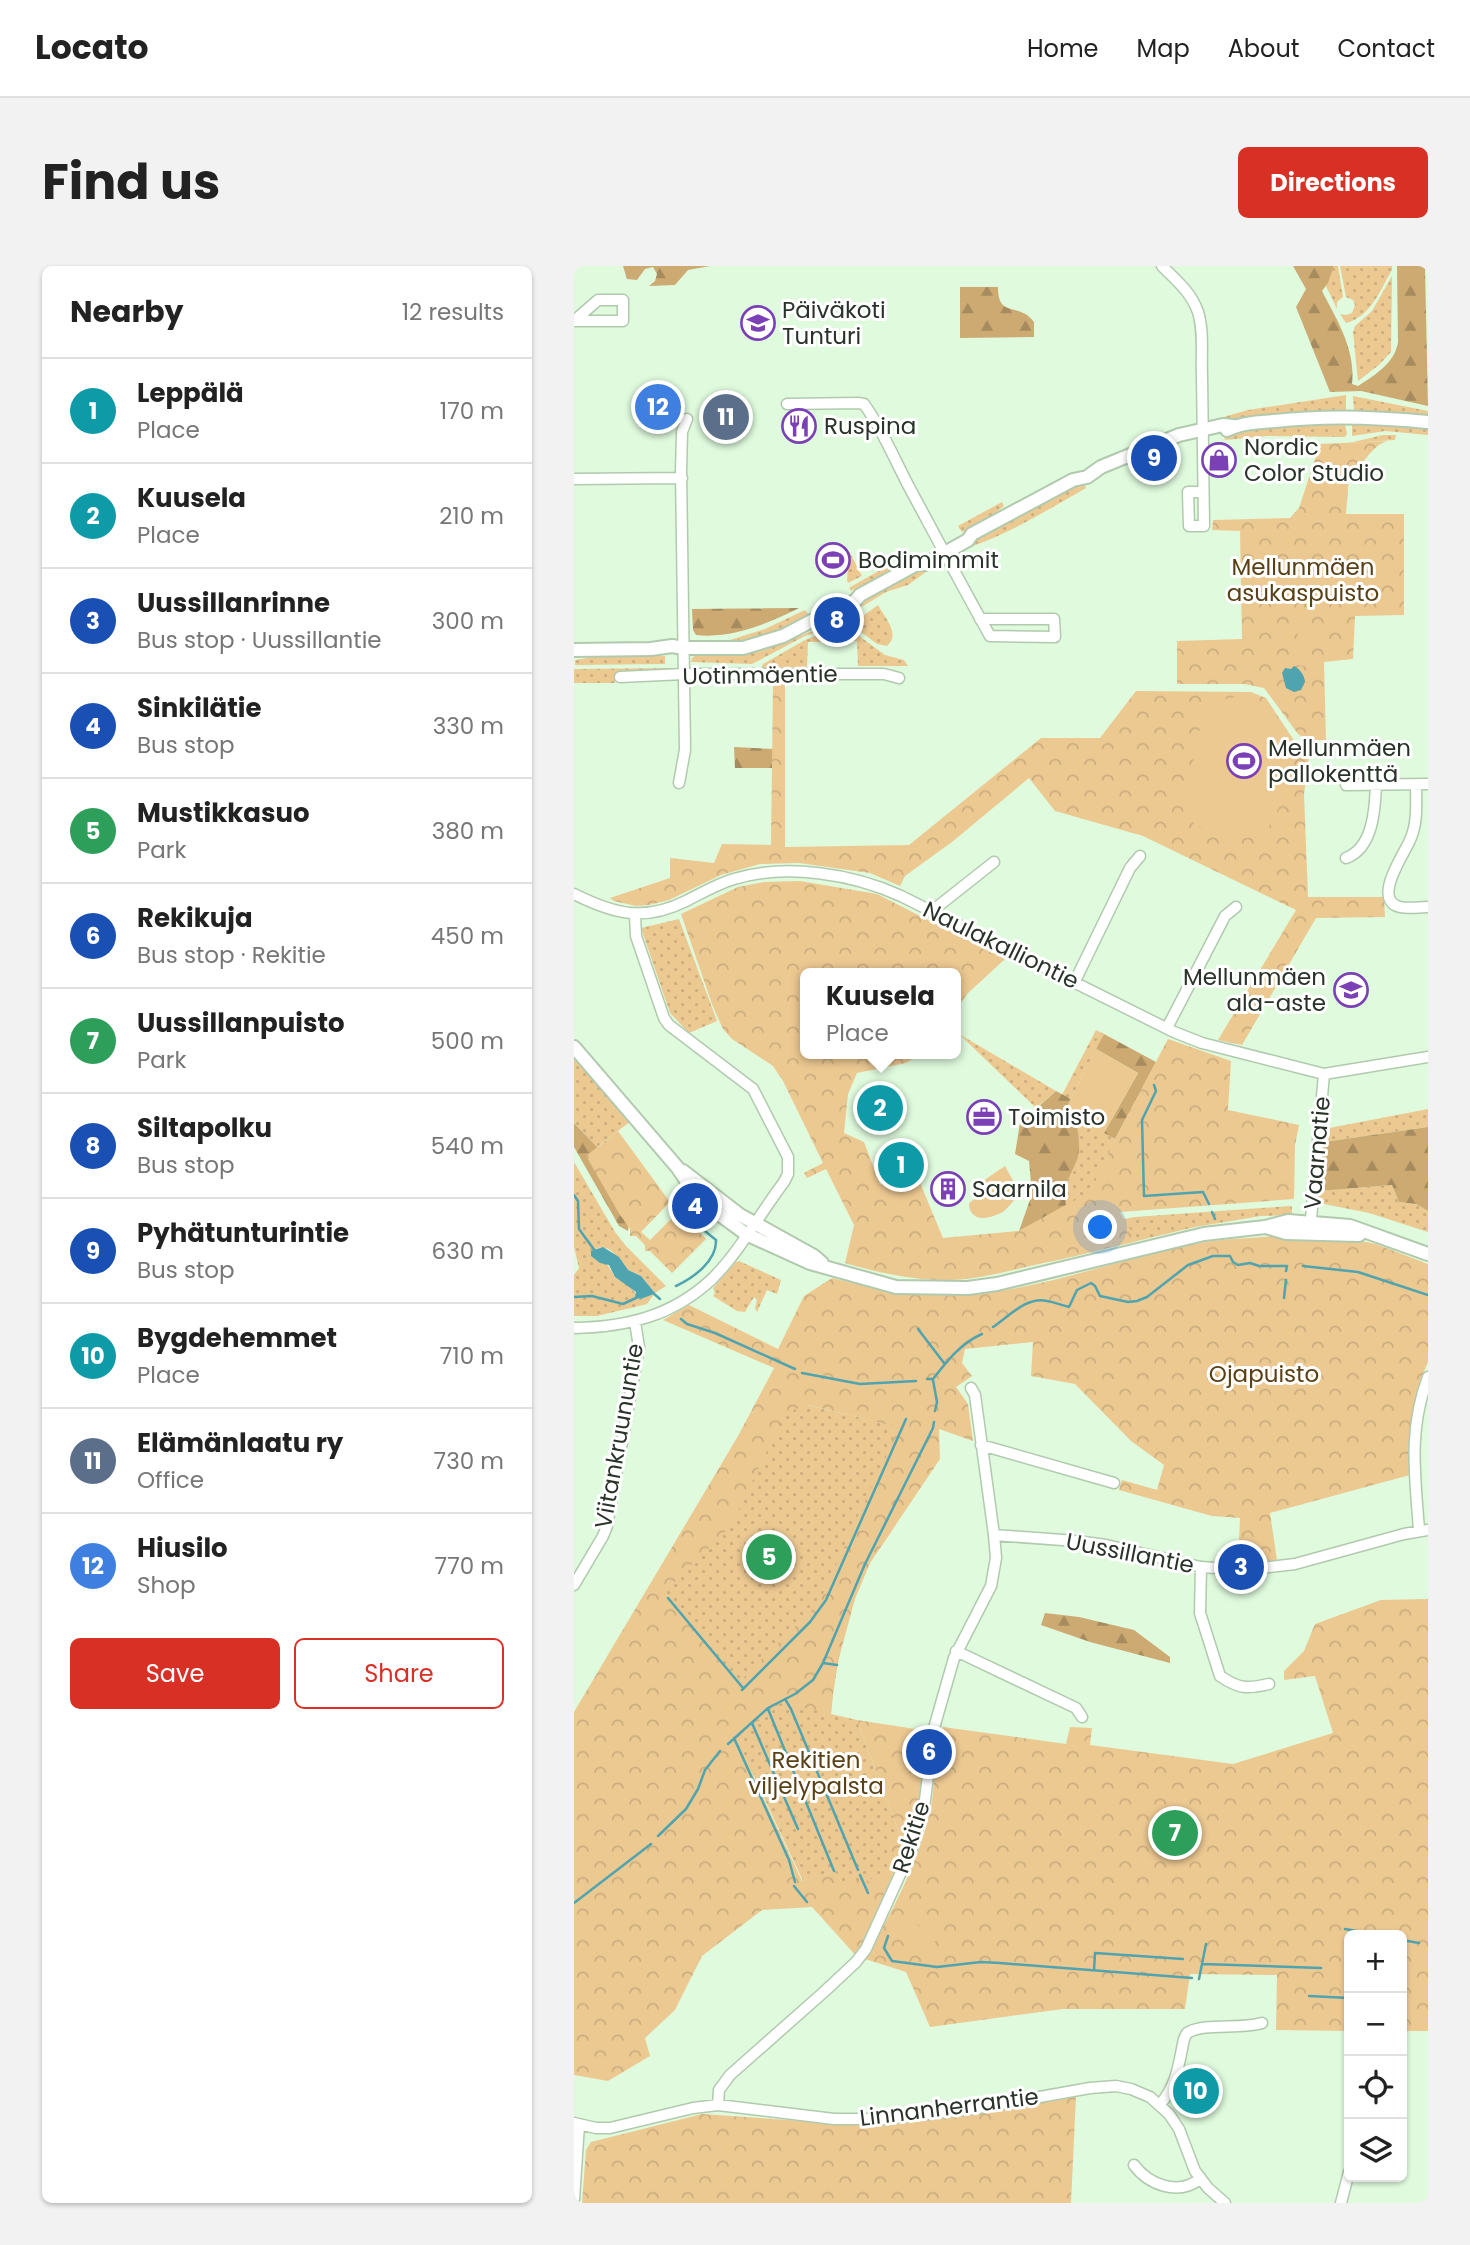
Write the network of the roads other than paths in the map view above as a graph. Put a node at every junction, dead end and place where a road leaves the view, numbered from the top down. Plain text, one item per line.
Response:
1 (1161, 266) edge
2 (574, 321) edge
3 (787, 404) dead end
4 (687, 419) dead end
5 (1428, 422) edge
6 (1203, 432) junction
7 (682, 478) junction
8 (574, 479) edge
9 (1203, 492) dead end
10 (944, 550) junction
11 (980, 619) junction
12 (684, 648) junction
13 (574, 650) edge
14 (684, 674) junction
15 (620, 677) dead end
16 (899, 678) dead end
17 (680, 783) dead end
18 (1346, 785) dead end
19 (1376, 785) junction
20 (1416, 785) junction
21 (1428, 785) edge
22 (1140, 856) dead end
23 (1346, 858) dead end
24 (995, 862) dead end
25 (574, 894) edge
26 (1428, 906) edge
27 (1236, 907) dead end
28 (932, 911) junction
29 (635, 915) junction
30 (1074, 981) junction
31 (1167, 1028) junction
32 (574, 1047) edge
33 (1428, 1057) edge
34 (1324, 1074) junction
35 (1311, 1227) junction
36 (750, 1229) junction
37 (1428, 1254) edge
38 (635, 1322) junction
39 (574, 1328) edge
40 (1428, 1377) edge
41 (971, 1388) dead end
42 (981, 1445) junction
43 (1114, 1483) dead end
44 (1424, 1530) edge
45 (995, 1535) junction
46 (1201, 1567) junction
47 (574, 1585) edge
48 (956, 1651) junction
49 (1269, 1684) dead end
50 (1082, 1717) dead end
51 (1262, 2023) dead end
52 (1160, 2104) junction
53 (718, 2105) junction
54 (576, 2124) edge
55 (1134, 2165) dead end
56 (1200, 2179) junction
57 (1346, 2182) edge
58 (574, 2199) edge
59 (1224, 2203) edge
60 (1341, 2203) edge

1 - 6 street
2 - 2 street
3 - 10 street
4 - 7 street
5 - 6 main road
6 - 9 street
6 - 10 main road
7 - 8 street
7 - 12 street
10 - 11 street
10 - 12 main road
11 - 11 street
12 - 13 main road
12 - 14 street
14 - 15 street, Uotinmäentie
14 - 16 street, Uotinmäentie
14 - 17 street
18 - 19 street
19 - 20 street
19 - 23 street
20 - 21 street
20 - 26 street
22 - 30 street
24 - 28 street
25 - 29 street, Naulakalliontie
27 - 31 street
28 - 29 street, Naulakalliontie
28 - 30 street, Naulakalliontie
29 - 36 street
30 - 31 street, Naulakalliontie
31 - 34 street, Naulakalliontie
32 - 36 main road
33 - 34 street, Naulakalliontie
34 - 35 street, Vaarnatie
35 - 36 main road
35 - 37 main road
36 - 38 street
38 - 39 street
38 - 47 street, Viitankruununtie
40 - 44 street
41 - 42 street, Rekitie
42 - 43 street
42 - 45 street, Rekitie
44 - 46 street, Uussillantie
45 - 46 street, Uussillantie
45 - 48 street, Rekitie
46 - 49 street
48 - 50 street
48 - 53 street, Rekitie
51 - 52 street
52 - 53 street, Linnanherrantie
52 - 56 street, Linnanherrantie
53 - 54 street, Linnanherrantie
54 - 58 street
55 - 56 street
56 - 59 street, Linnanherrantie
57 - 60 street

